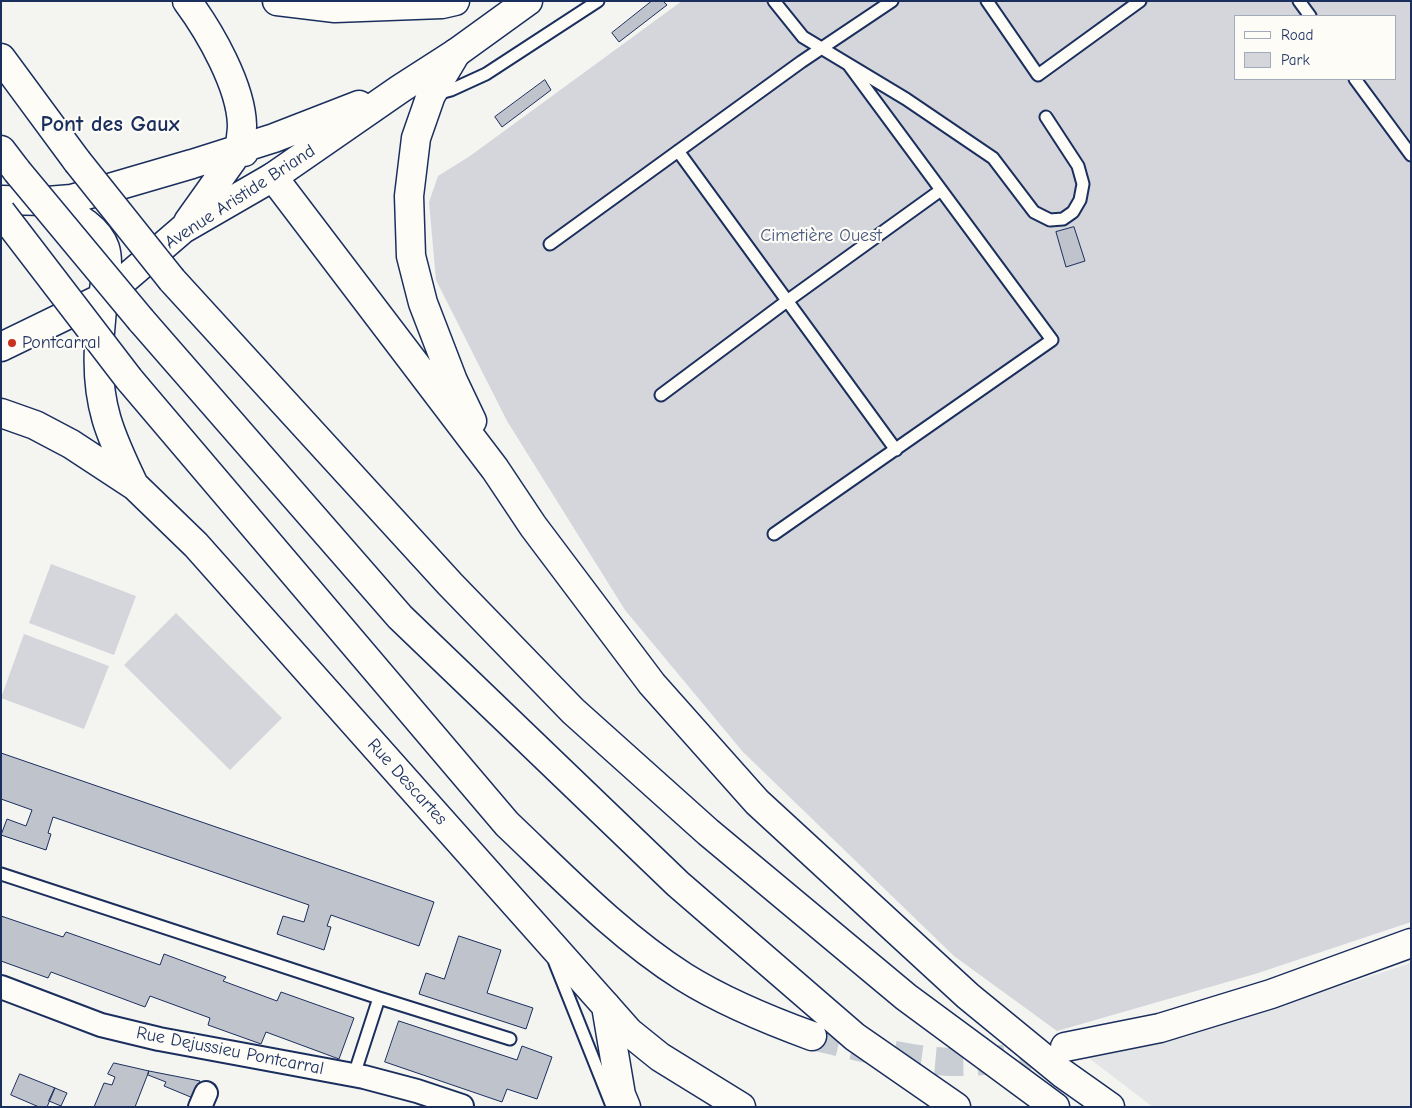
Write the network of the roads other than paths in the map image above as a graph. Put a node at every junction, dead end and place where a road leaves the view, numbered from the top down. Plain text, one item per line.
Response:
1 (187, 1) edge
2 (277, 1) edge
3 (456, 1) edge
4 (528, 1) edge
5 (598, 1) edge
6 (774, 1) edge
7 (892, 1) edge
8 (987, 1) edge
9 (1140, 1) edge
10 (1299, 1) edge
11 (1309, 15) edge
12 (821, 48) junction
13 (1, 58) edge
14 (848, 64) junction
15 (1356, 80) edge
16 (417, 92) junction
17 (1046, 117) dead end
18 (240, 148) junction
19 (1, 150) edge
20 (678, 151) junction
21 (1411, 155) edge
22 (273, 177) junction
23 (941, 190) junction
24 (1, 200) edge
25 (47, 201) junction
26 (1, 212) edge
27 (183, 229) junction
28 (550, 244) dead end
29 (104, 297) junction
30 (787, 301) junction
31 (1, 347) edge
32 (661, 395) dead end
33 (1, 413) edge
34 (896, 450) junction
35 (495, 469) junction
36 (135, 486) junction
37 (774, 534) dead end
38 (1, 874) edge
39 (546, 938) junction
40 (1411, 943) edge
41 (1, 987) edge
42 (379, 998) junction
43 (606, 1006) junction
44 (812, 1036) tunnel mouth
45 (510, 1039) dead end
46 (1065, 1047) tunnel mouth
47 (354, 1075) junction
48 (462, 1106) dead end
49 (612, 1107) edge
50 (626, 1107) edge
51 (741, 1107) edge
52 (956, 1107) edge
53 (1056, 1107) edge
54 (1110, 1107) edge

1 - 18 main road
2 - 3 main road
4 - 16 main road
5 - 16 lane
6 - 12 lane
7 - 12 lane
8 - 9 lane
10 - 11 lane
12 - 14 lane
12 - 20 lane
13 - 53 main road, bridge
14 - 17 lane
14 - 23 lane
15 - 21 lane
16 - 18 main road, Avenue Aristide Briand
16 - 22 main road, Avenue Aristide Briand
16 - 35 main road
18 - 22 main road
18 - 25 main road, Avenue Aristide Briand
18 - 27 main road
19 - 52 main road, bridge
20 - 28 lane
20 - 30 lane
22 - 27 main road, Avenue Aristide Briand
22 - 35 main road
23 - 30 lane
23 - 34 lane
24 - 25 main road, Avenue Aristide Briand
25 - 29 main road, Rue Descartes
26 - 44 main road, bridge
27 - 29 main road, Avenue Aristide Briand
29 - 31 main road, Avenue Aristide Briand
29 - 36 main road, Rue Descartes
30 - 32 lane
30 - 34 lane
33 - 36 main road, Rue Descartes
34 - 37 lane
35 - 54 main road
36 - 39 main road, Rue Descartes
38 - 42 lane
39 - 43 main road, Rue Descartes
39 - 49 lane
40 - 46 main road
41 - 47 street, Rue Dejussieu Pontcarral
42 - 45 lane
42 - 47 lane
43 - 50 main road
43 - 51 main road, Rue Descartes
47 - 48 street, Rue Dejussieu Pontcarral

